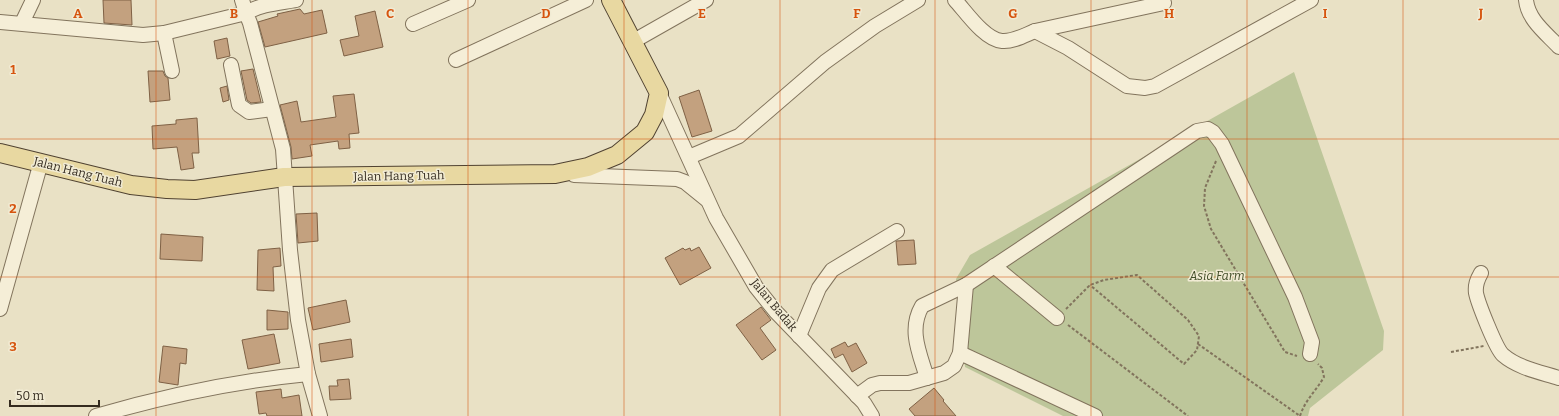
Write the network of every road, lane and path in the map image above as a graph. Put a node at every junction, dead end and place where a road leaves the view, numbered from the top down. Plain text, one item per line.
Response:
1 (33, 0) edge
2 (296, 0) edge
3 (468, 0) edge
4 (586, 0) edge
5 (612, 0) edge
6 (706, 0) edge
7 (955, 0) edge
8 (1311, 0) edge
9 (1526, 0) edge
10 (1164, 2) dead end
11 (913, 3) edge
12 (244, 7) edge
13 (0, 22) edge
14 (22, 23) junction
15 (413, 24) dead end
16 (1035, 31) junction
17 (164, 32) junction
18 (632, 42) junction
19 (1559, 47) edge
20 (456, 60) dead end
21 (231, 65) dead end
22 (172, 72) dead end
23 (659, 93) junction
24 (272, 109) junction
25 (1222, 144) junction
26 (0, 153) edge
27 (689, 157) junction
28 (41, 162) junction
29 (555, 174) junction
30 (284, 177) junction
31 (708, 201) junction
32 (897, 231) dead end
33 (994, 266) junction
34 (1481, 273) dead end
35 (966, 285) junction
36 (1090, 285) junction
37 (0, 309) edge
38 (1057, 318) junction
39 (799, 336) junction
40 (1198, 344) junction
41 (1495, 344) junction
42 (1451, 352) dead end
43 (960, 353) junction
44 (1310, 354) junction
45 (308, 374) junction
46 (927, 378) junction
47 (1559, 378) edge
48 (857, 396) junction
49 (96, 416) edge
50 (320, 416) edge
51 (872, 416) edge
52 (1096, 416) edge
53 (1188, 416) edge
54 (1300, 416) edge

1 - 14 street
2 - 12 street
3 - 15 street
4 - 20 street
5 - 18 main road
6 - 18 street
7 - 16 street
8 - 16 street
9 - 19 street
10 - 16 street
11 - 27 street
12 - 17 street
12 - 24 street
13 - 14 street
14 - 17 street
17 - 22 street
18 - 23 main road
21 - 24 street
23 - 27 street, Jalan Badak
23 - 29 main road, Jalan Hang Tuah
24 - 30 street
25 - 33 street
25 - 44 street
25 - 44 path
26 - 28 main road, Jalan Hang Tuah
27 - 31 street, Jalan Badak
28 - 30 main road, Jalan Hang Tuah
28 - 37 street
29 - 30 main road, Jalan Hang Tuah
29 - 31 street
30 - 45 street
31 - 39 street, Jalan Badak
32 - 39 street
33 - 35 street
33 - 38 street
34 - 41 street
35 - 43 street
35 - 46 street
36 - 38 path
36 - 40 path
36 - 40 path
38 - 53 path
39 - 48 street, Jalan Badak
40 - 54 path
41 - 42 path
41 - 47 street
43 - 46 street
43 - 52 street
44 - 54 path
45 - 49 street
45 - 50 street
46 - 48 street
48 - 51 street, Jalan Badak

